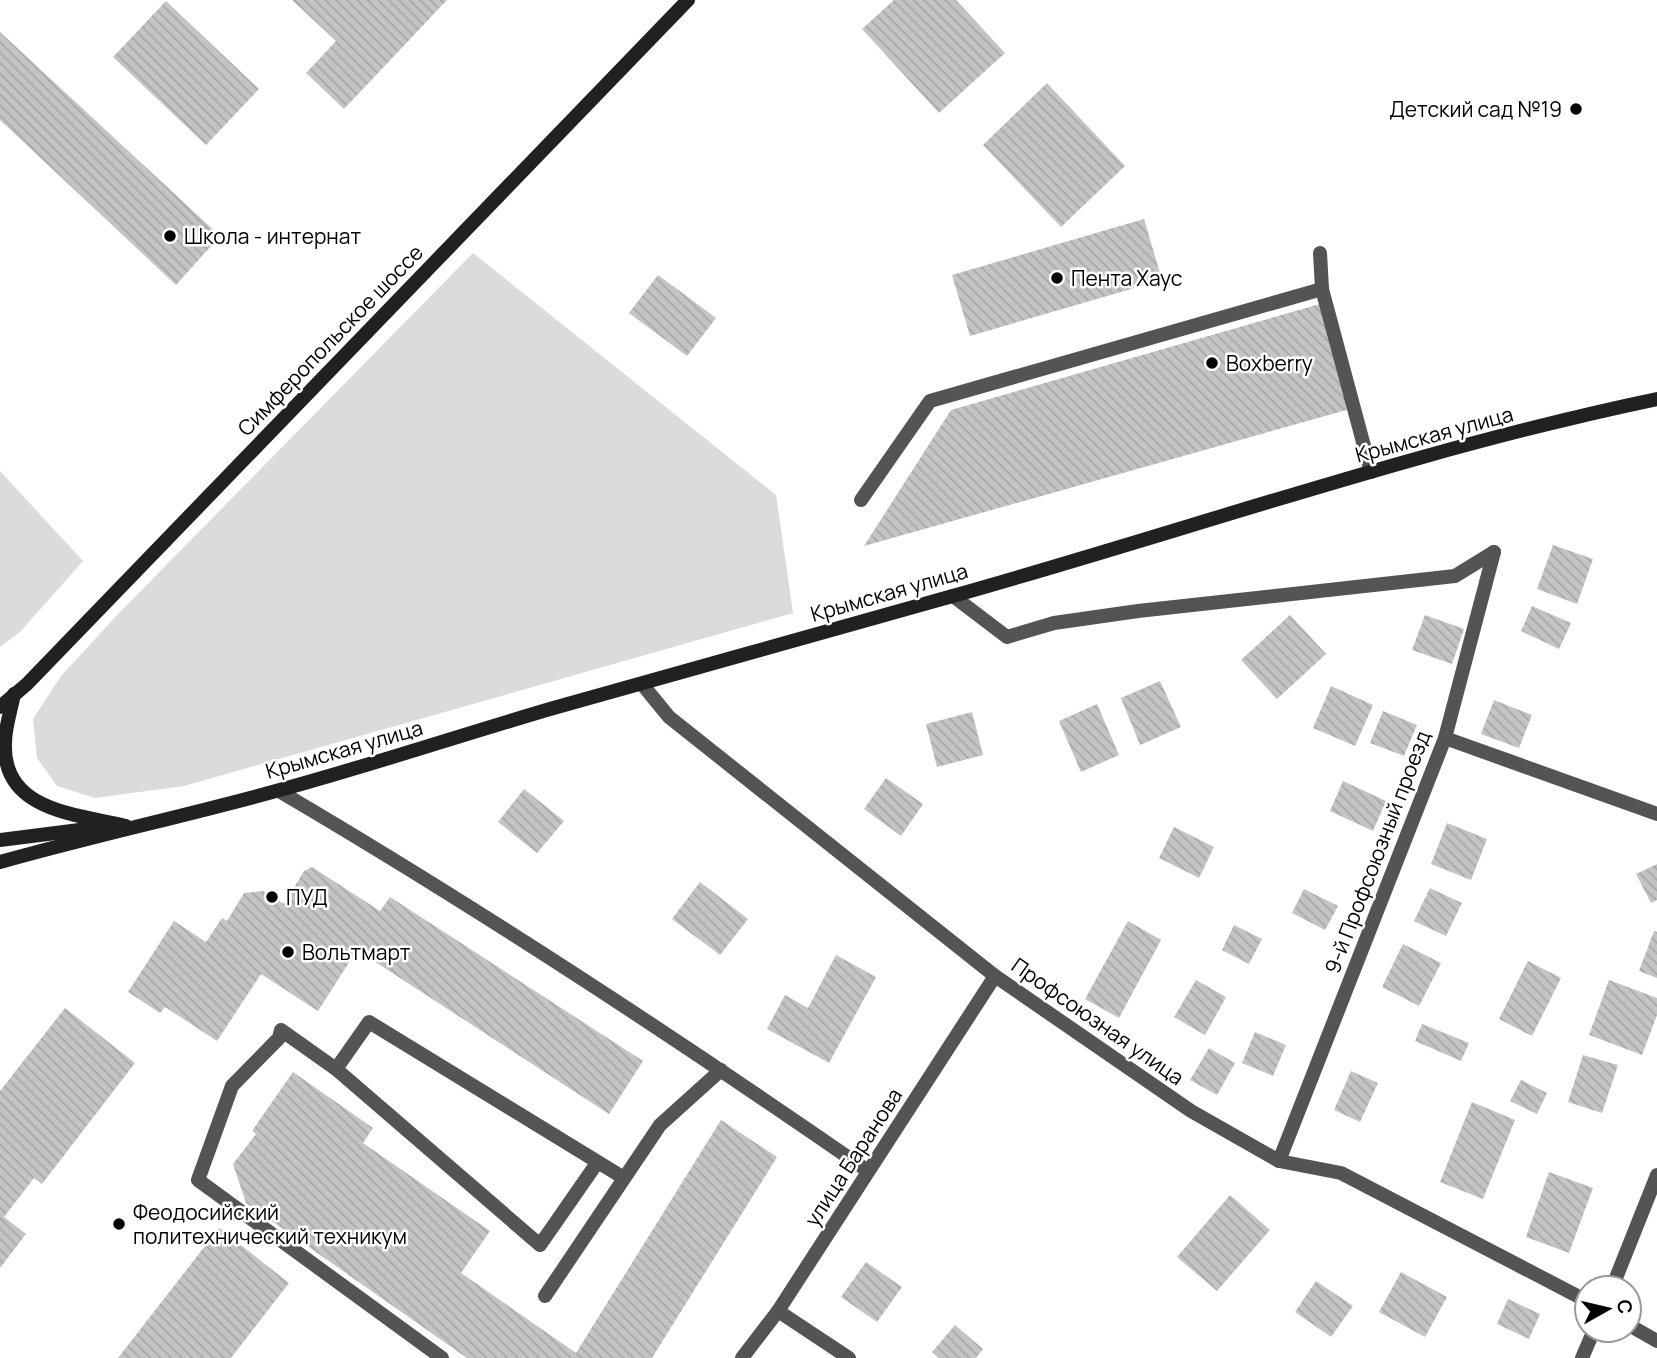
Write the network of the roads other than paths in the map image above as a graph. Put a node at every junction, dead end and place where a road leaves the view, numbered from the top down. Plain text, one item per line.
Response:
1 (688, 0) edge
2 (1320, 253) dead end
3 (1322, 289) junction
4 (1657, 399) edge
5 (1371, 472) junction
6 (861, 500) dead end
7 (953, 596) junction
8 (642, 684) junction
9 (7, 697) edge
10 (0, 708) edge
11 (1445, 738) junction
12 (279, 791) junction
13 (1657, 814) edge
14 (130, 826) junction
15 (0, 840) edge
16 (0, 862) edge
17 (995, 976) junction
18 (336, 1069) junction
19 (721, 1070) junction
20 (1279, 1161) junction
21 (597, 1163) junction
22 (868, 1171) junction
23 (1657, 1175) edge
24 (624, 1178) junction
25 (1618, 1274) edge
26 (1573, 1294) edge
27 (545, 1296) dead end
28 (778, 1311) junction
29 (442, 1358) edge
30 (742, 1358) edge
31 (849, 1358) edge

1 - 9 main road, Симферопольское шоссе
2 - 3 street
3 - 5 street
3 - 6 street
4 - 5 main road, Крымская улица
5 - 7 main road, Крымская улица
7 - 8 main road, Крымская улица
7 - 11 street, 9-й Профсоюзный проезд
8 - 12 main road, Крымская улица
8 - 17 street, Профсоюзная улица
9 - 10 main road
9 - 14 main road
11 - 13 street
11 - 20 street, 9-й Профсоюзный проезд
12 - 14 main road, Крымская улица
12 - 19 street
14 - 15 main road, Крымская улица
14 - 16 main road
17 - 20 street, Профсоюзная улица
17 - 22 street, улица Баранова
18 - 21 street
18 - 21 street
18 - 29 street
19 - 22 street
19 - 24 street
20 - 26 street, Профсоюзная улица
21 - 24 street
22 - 28 street, улица Баранова
23 - 25 street
24 - 27 street
28 - 30 street, улица Баранова
28 - 31 street

